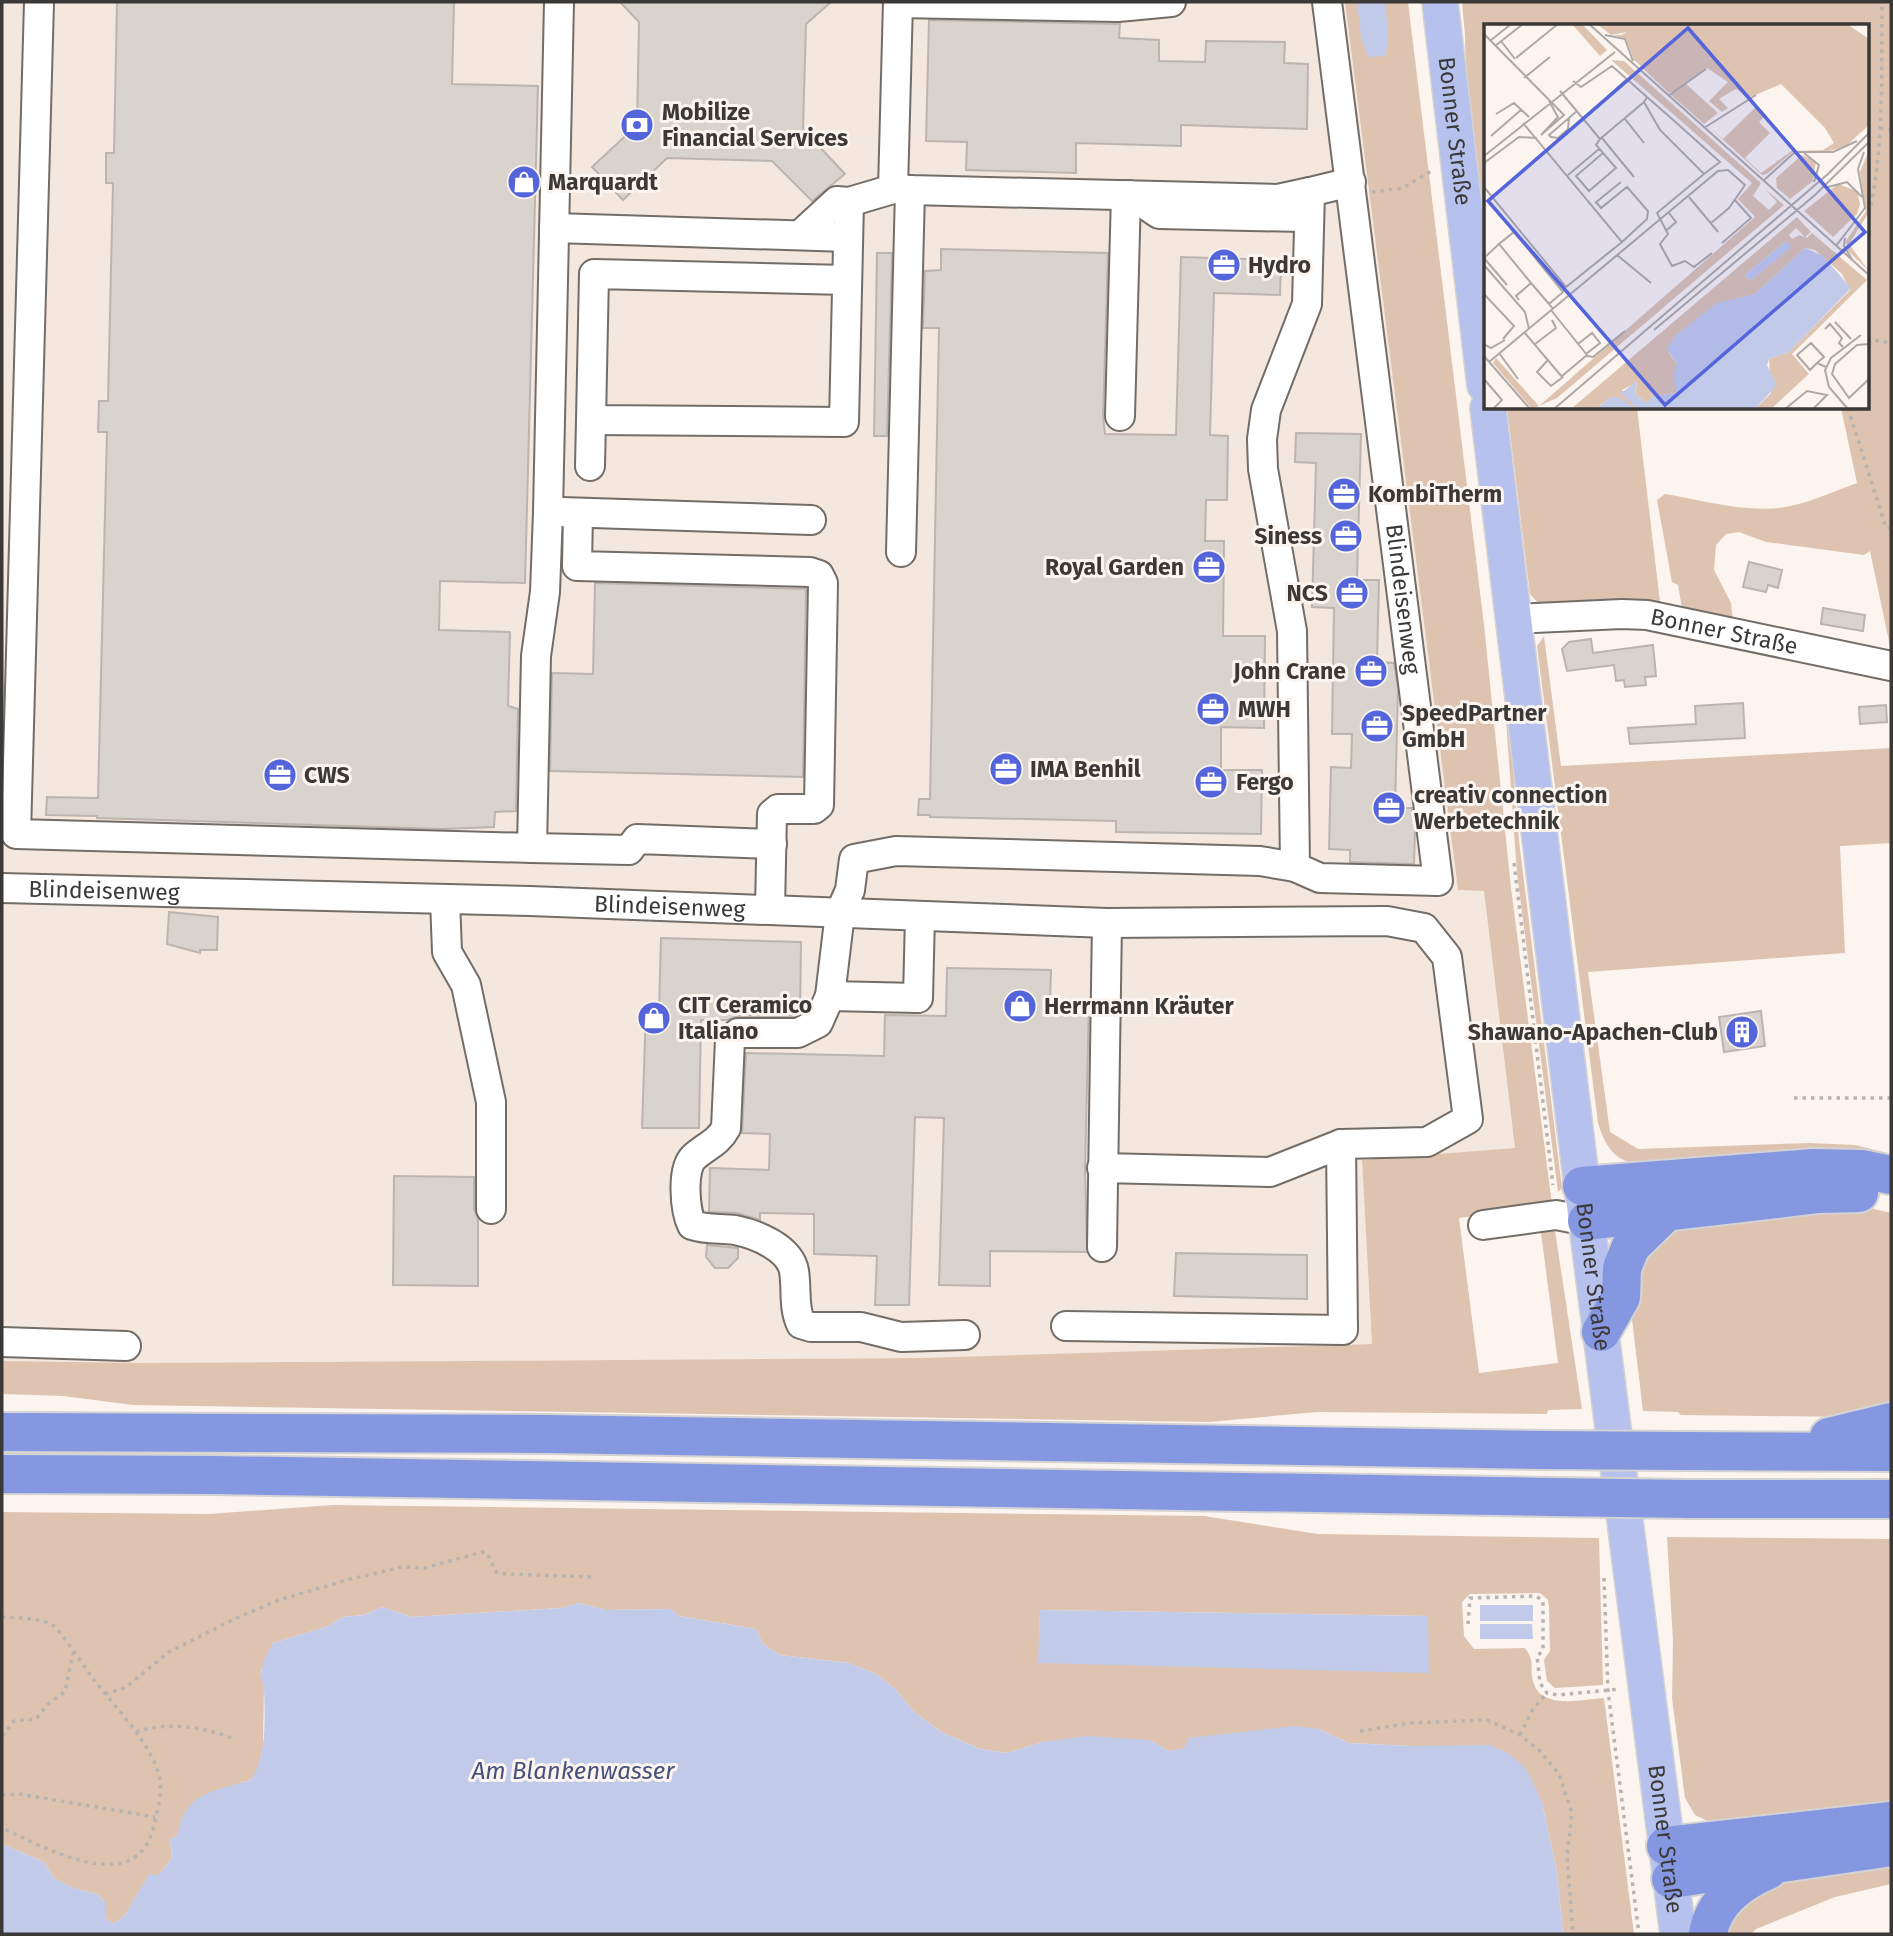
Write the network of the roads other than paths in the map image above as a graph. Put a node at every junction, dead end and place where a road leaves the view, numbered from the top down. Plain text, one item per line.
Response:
1 (39, 2) edge
2 (559, 2) edge
3 (898, 2) edge
4 (1171, 2) edge
5 (1327, 2) edge
6 (1440, 2) edge
7 (1351, 182) junction
8 (902, 190) junction
9 (1310, 192) junction
10 (1128, 195) junction
11 (849, 202) junction
12 (554, 228) junction
13 (800, 235) junction
14 (848, 237) junction
15 (1478, 275) edge
16 (847, 280) junction
17 (1484, 369) edge
18 (1488, 410) edge
19 (1120, 416) dead end
20 (591, 420) junction
21 (590, 466) dead end
22 (548, 512) junction
23 (578, 513) junction
24 (811, 520) dead end
25 (901, 552) dead end
26 (1514, 619) junction
27 (1891, 666) edge
28 (772, 844) junction
29 (532, 848) junction
30 (1295, 867) junction
31 (2, 888) edge
32 (445, 899) junction
33 (771, 909) junction
34 (839, 913) junction
35 (920, 916) junction
36 (1107, 923) junction
37 (830, 996) junction
38 (1341, 1143) junction
39 (1102, 1168) junction
40 (1891, 1175) edge
41 (1891, 1200) edge
42 (1575, 1207) junction
43 (491, 1209) dead end
44 (1665, 1213) junction
45 (1483, 1225) dead end
46 (1102, 1247) dead end
47 (1066, 1326) dead end
48 (1601, 1332) junction
49 (965, 1335) dead end
50 (2, 1342) edge
51 (126, 1346) dead end
52 (1891, 1422) edge
53 (2, 1432) edge
54 (1767, 1452) junction
55 (1891, 1452) edge
56 (2, 1474) edge
57 (1891, 1499) edge
58 (1797, 1500) junction
59 (1891, 1517) edge
60 (1891, 1821) edge
61 (1891, 1847) edge
62 (1669, 1863) junction
63 (1778, 1865) junction
64 (1678, 1934) edge
65 (1708, 1934) edge

1 - 29 street
2 - 12 street
3 - 4 street
3 - 8 street
5 - 7 street
6 - 15 main road, Bonner Straße
7 - 9 street
7 - 30 street, Blindeisenweg
8 - 10 street
8 - 11 street
8 - 25 street
9 - 10 street
9 - 30 street
10 - 19 street
11 - 13 street
11 - 14 street
12 - 13 street
12 - 22 street
13 - 14 street
14 - 16 street
15 - 17 main road, Bonner Straße
16 - 20 street
16 - 20 street
18 - 26 main road, Bonner Straße
20 - 21 street
22 - 23 street
22 - 29 street
23 - 24 street
23 - 28 street
26 - 27 street, Bonner Straße
26 - 42 main road, Bonner Straße
28 - 29 street
28 - 33 street
30 - 34 street, Blindeisenweg
31 - 32 street, Blindeisenweg
32 - 33 street, Blindeisenweg
32 - 43 street
33 - 34 street, Blindeisenweg
34 - 35 street
34 - 37 street
35 - 36 street
35 - 37 street
36 - 38 street
36 - 39 street
37 - 49 street
38 - 39 street
38 - 47 street
39 - 46 street
40 - 42 highway
41 - 44 highway
42 - 44 highway
42 - 45 street
42 - 48 main road, Bonner Straße
44 - 48 highway
48 - 62 main road, Bonner Straße
50 - 51 street
52 - 54 highway
53 - 54 highway, bridge
54 - 55 highway
56 - 58 highway, bridge
57 - 58 highway
58 - 59 highway
60 - 62 highway
61 - 63 highway
62 - 63 highway
62 - 64 main road, Bonner Straße
63 - 65 highway

